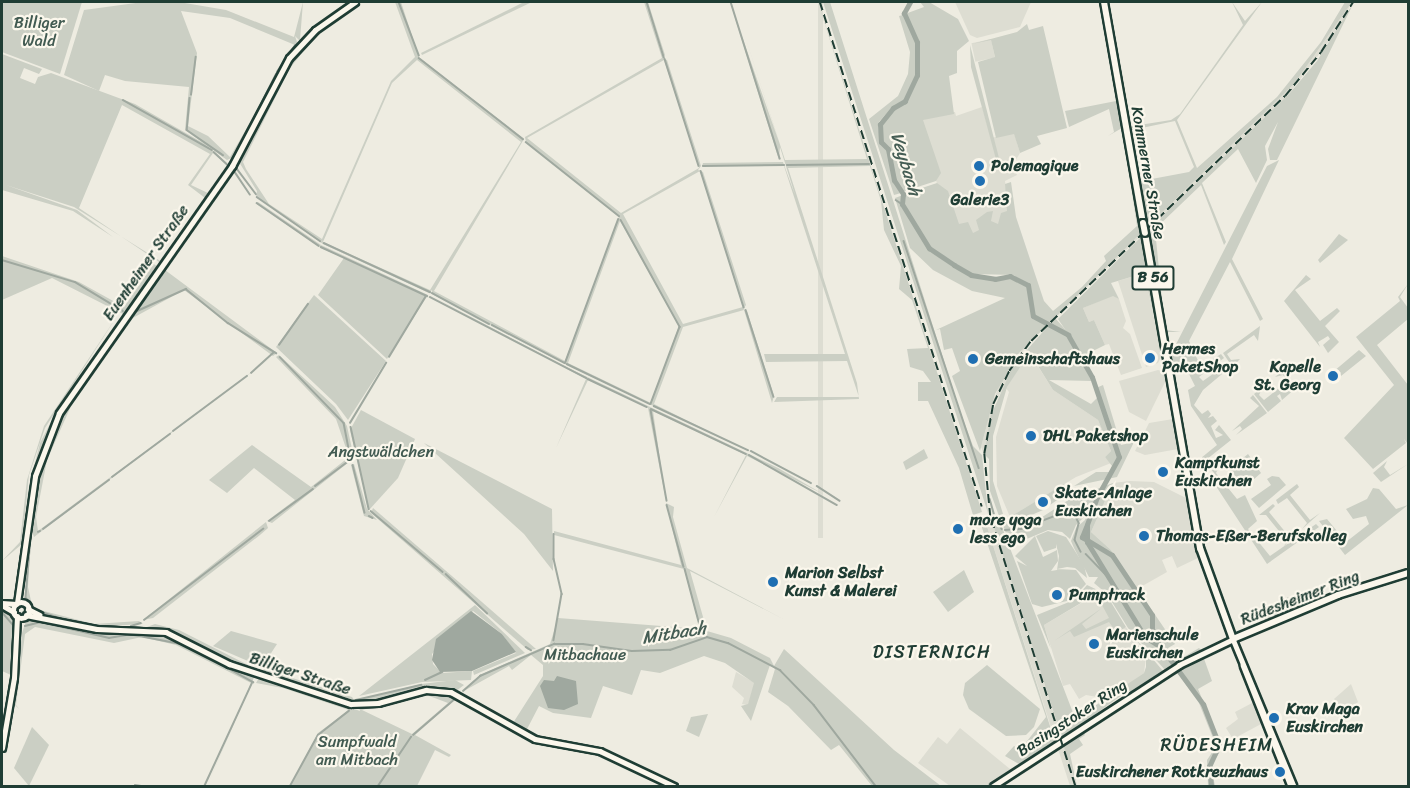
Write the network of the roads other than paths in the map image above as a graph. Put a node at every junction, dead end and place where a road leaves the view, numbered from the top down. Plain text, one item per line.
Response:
1 (355, 2) edge
2 (1104, 2) edge
3 (1408, 573) edge
4 (24, 574) junction
5 (2, 604) edge
6 (17, 604) junction
7 (27, 606) junction
8 (15, 614) junction
9 (25, 616) junction
10 (48, 618) junction
11 (1233, 639) junction
12 (17, 649) junction
13 (1203, 652) joint
14 (2, 748) edge
15 (674, 786) edge
16 (993, 786) edge
17 (1293, 786) edge

1 - 4 main road, Euenheimer Straße
2 - 11 main road, Kommerner Straße / B 56, bridge
3 - 11 main road, Rüdesheimer Ring
4 - 6 main road, Euenheimer Straße
4 - 7 main road, Euenheimer Straße
5 - 6 street
5 - 8 street
6 - 7 main road
6 - 8 main road, Euenheimer Straße
7 - 9 main road
7 - 10 street, Billiger Straße
8 - 9 main road
8 - 12 main road, Euenheimer Straße
9 - 10 street, Billiger Straße
9 - 12 main road
10 - 15 street, Billiger Straße
11 - 13 main road, Rüdesheimer Ring
11 - 17 street, Kommerner Straße
12 - 14 main road
13 - 16 main road, Basingstoker Ring

